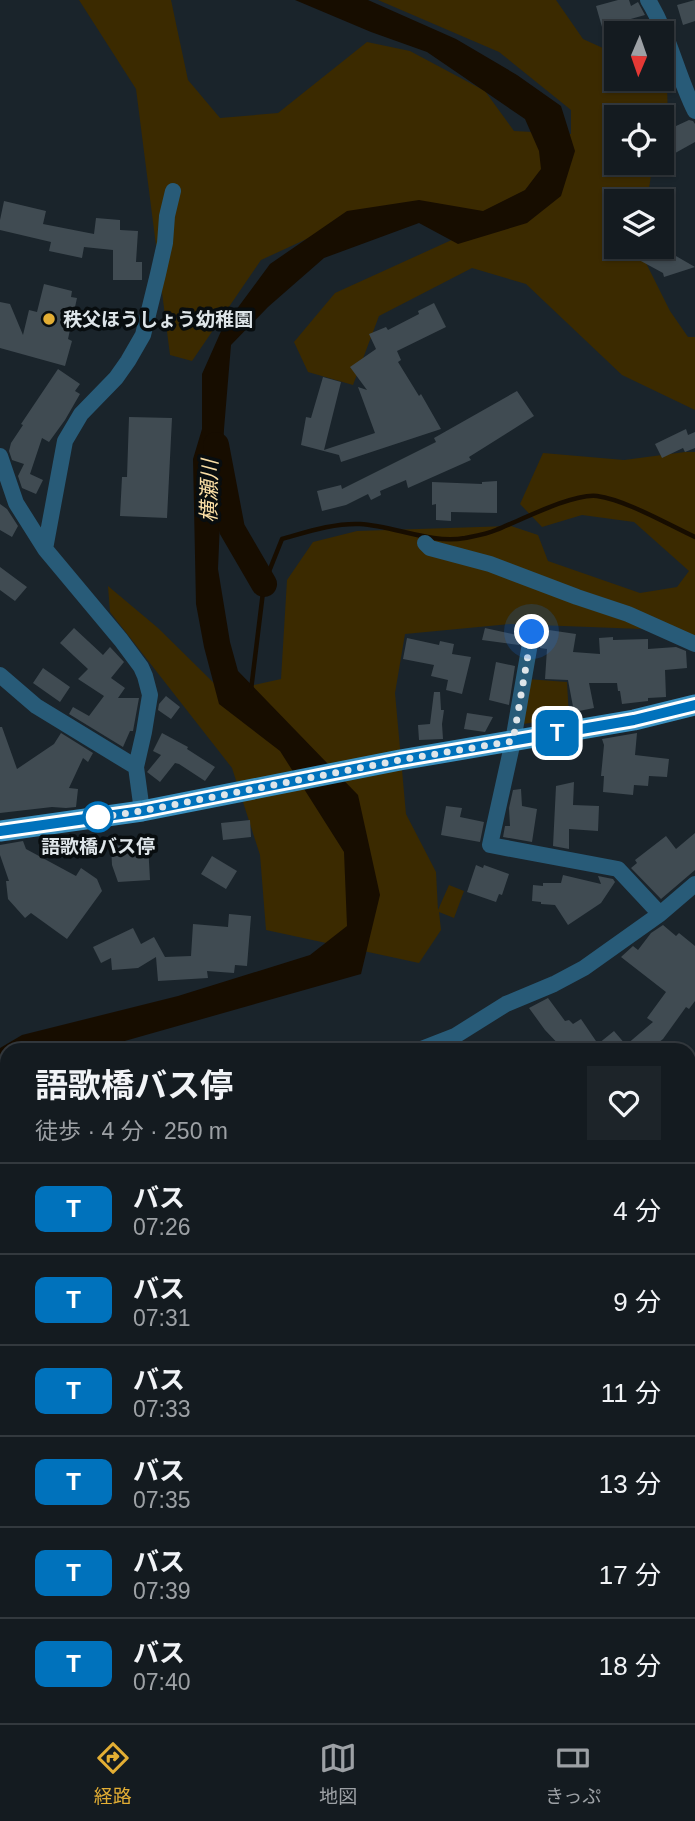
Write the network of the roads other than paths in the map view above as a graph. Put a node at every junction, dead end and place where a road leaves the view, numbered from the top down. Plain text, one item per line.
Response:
1 (648, 0) edge
2 (695, 111) edge
3 (173, 191) dead end
4 (0, 456) edge
5 (425, 543) dead end
6 (45, 549) junction
7 (532, 632) dead end
8 (695, 644) edge
9 (0, 676) edge
10 (695, 705) edge
11 (513, 741) junction
12 (136, 767) junction
13 (142, 811) junction
14 (0, 831) edge
15 (695, 884) edge
16 (660, 914) junction
17 (456, 1036) junction
18 (438, 1043) edge
19 (450, 1043) edge

1 - 2 street
3 - 6 street
4 - 6 street
5 - 8 street
6 - 12 street
7 - 11 street
9 - 12 street
10 - 11 main road
11 - 13 main road
11 - 16 street
12 - 13 street
13 - 14 main road
15 - 16 street
16 - 17 street
17 - 18 street
17 - 19 street

